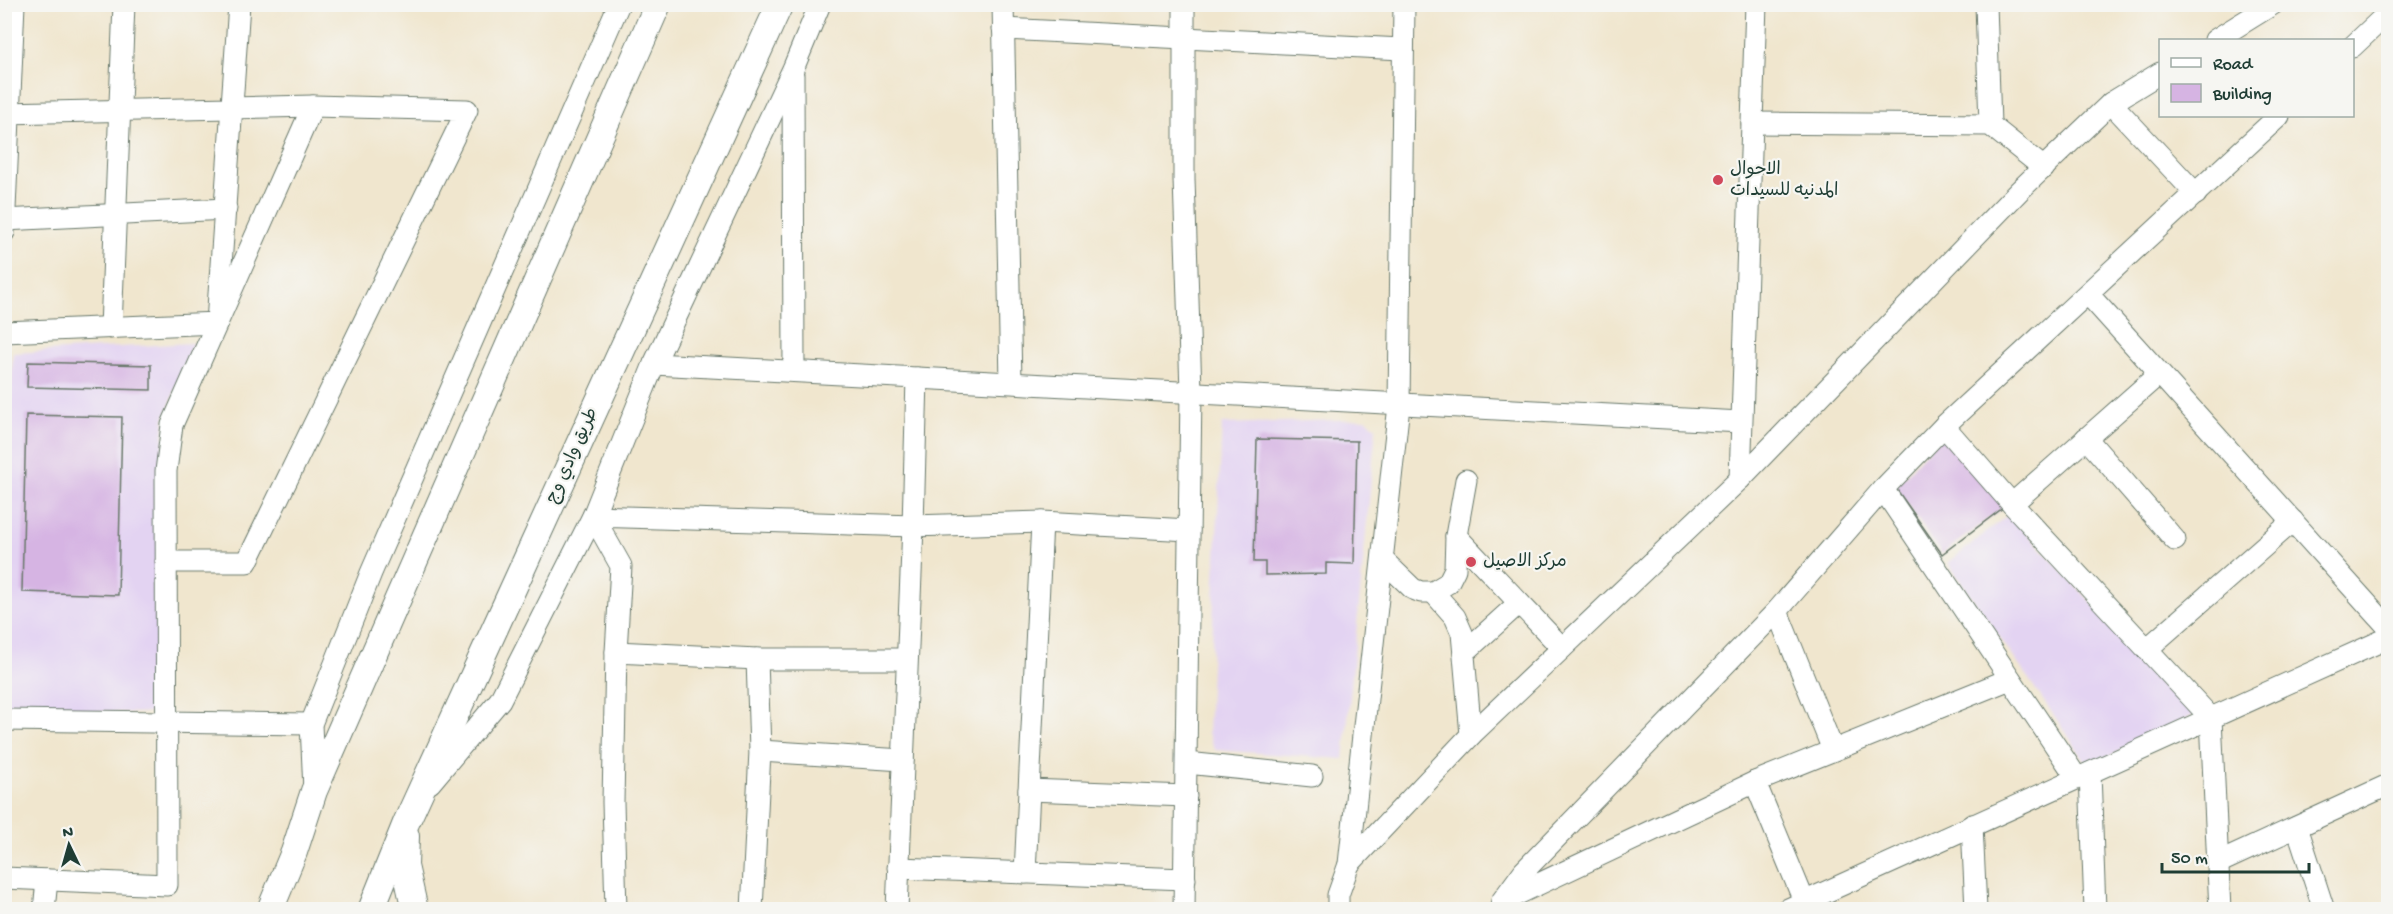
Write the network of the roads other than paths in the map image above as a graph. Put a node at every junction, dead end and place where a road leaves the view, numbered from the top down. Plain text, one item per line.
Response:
1 (15, 4) edge
2 (124, 4) edge
3 (239, 4) edge
4 (619, 4) edge
5 (658, 4) edge
6 (675, 4) edge
7 (760, 4) edge
8 (780, 4) edge
9 (820, 4) edge
10 (1003, 4) edge
11 (1184, 4) edge
12 (1404, 4) edge
13 (1756, 4) edge
14 (1986, 4) edge
15 (2273, 4) edge
16 (2388, 13) edge
17 (1003, 29) junction
18 (1184, 38) junction
19 (2217, 39) edge
20 (2354, 44) edge
21 (1402, 48) junction
22 (630, 68) junction
23 (794, 69) junction
24 (2159, 75) edge
25 (2111, 104) junction
26 (232, 106) junction
27 (313, 106) junction
28 (120, 110) junction
29 (731, 111) junction
30 (7, 113) edge
31 (2278, 117) edge
32 (1752, 123) junction
33 (1990, 124) junction
34 (2044, 168) junction
35 (2196, 194) junction
36 (226, 209) junction
37 (116, 215) junction
38 (5, 220) edge
39 (4, 232) edge
40 (2088, 294) junction
41 (217, 323) junction
42 (111, 328) junction
43 (4, 332) edge
44 (654, 364) junction
45 (795, 371) junction
46 (2159, 374) junction
47 (917, 378) junction
48 (1011, 382) junction
49 (1191, 392) junction
50 (1399, 405) junction
51 (1741, 422) junction
52 (1944, 426) junction
53 (2086, 438) junction
54 (1740, 479) junction
55 (1466, 480) dead end
56 (1883, 489) junction
57 (2012, 504) junction
58 (593, 516) junction
59 (2293, 521) junction
60 (1042, 522) junction
61 (913, 526) junction
62 (1189, 530) junction
63 (1456, 536) junction
64 (2175, 540) dead end
65 (1383, 560) junction
66 (166, 562) junction
67 (1433, 592) junction
68 (1519, 603) junction
69 (1777, 611) junction
70 (2388, 627) edge
71 (2388, 638) edge
72 (1562, 648) junction
73 (2147, 649) junction
74 (1466, 651) junction
75 (616, 652) junction
76 (758, 658) junction
77 (906, 658) junction
78 (2010, 679) junction
79 (2211, 718) junction
80 (4, 720) edge
81 (166, 722) junction
82 (311, 724) junction
83 (1471, 735) junction
84 (1833, 750) junction
85 (760, 751) junction
86 (903, 760) junction
87 (1186, 763) junction
88 (1312, 776) dead end
89 (2083, 776) junction
90 (1755, 782) junction
91 (2388, 785) edge
92 (1029, 790) junction
93 (314, 791) junction
94 (1186, 796) junction
95 (412, 811) junction
96 (1972, 825) junction
97 (2297, 827) junction
98 (2218, 863) junction
99 (1348, 864) junction
100 (898, 868) junction
101 (1025, 873) junction
102 (4, 878) edge
103 (1185, 879) junction
104 (47, 880) junction
105 (1339, 905) edge
106 (1501, 905) edge
107 (1795, 905) edge
108 (44, 909) edge
109 (267, 909) edge
110 (371, 909) edge
111 (415, 909) edge
112 (616, 909) edge
113 (752, 909) edge
114 (897, 909) edge
115 (1184, 909) edge
116 (1976, 909) edge
117 (2095, 909) edge
118 (2220, 909) edge
119 (2324, 909) edge

1 - 30 street
2 - 28 street
3 - 26 street
4 - 82 street
5 - 22 main road
6 - 22 main road
7 - 29 main road
8 - 29 main road, طريق وادي وج
9 - 23 street
10 - 17 street
11 - 18 street
12 - 21 street
13 - 32 street
14 - 33 street
15 - 19 street
16 - 20 street
17 - 18 street
17 - 48 street
18 - 21 street
18 - 49 street
21 - 50 street
22 - 93 main road
23 - 44 street
23 - 45 street
24 - 25 street
25 - 34 street
25 - 35 street
26 - 27 street
26 - 28 street
26 - 36 street
27 - 41 street
27 - 66 street
28 - 30 street
28 - 37 street
29 - 95 main road, طريق وادي وج
30 - 38 street
31 - 35 street
32 - 33 street
32 - 51 street
33 - 34 street
34 - 54 street
35 - 40 street
36 - 37 street
36 - 41 street
37 - 38 street
37 - 42 street
38 - 39 street
40 - 46 street
40 - 52 street
41 - 42 street
41 - 66 street
42 - 43 street
44 - 45 street
44 - 58 street
45 - 47 street
46 - 53 street
46 - 59 street
47 - 48 street
47 - 61 street
48 - 49 street
49 - 50 street
49 - 62 street
50 - 51 street
50 - 65 street
51 - 54 street
52 - 56 street
52 - 57 street
53 - 57 street
53 - 64 street
54 - 72 street
55 - 63 street
56 - 69 street
56 - 78 street
57 - 73 street
58 - 61 street
58 - 75 street
58 - 95 street
59 - 70 street
59 - 73 street
60 - 61 street
60 - 62 street
60 - 92 street
61 - 77 street
62 - 87 street
63 - 67 street
63 - 68 street
65 - 67 street
65 - 99 street
66 - 81 street
67 - 74 street
68 - 72 street
68 - 74 street
69 - 84 street
69 - 106 street
71 - 79 street
72 - 83 street
73 - 79 street
74 - 83 street
75 - 76 street
75 - 112 street
76 - 77 street
76 - 85 street
77 - 86 street
78 - 84 street
78 - 89 street
79 - 89 street
79 - 98 street
80 - 81 street
81 - 82 street
81 - 104 street
82 - 93 street
83 - 99 street
84 - 90 street
85 - 86 street
85 - 113 street
86 - 100 street
87 - 88 street
87 - 94 street
89 - 96 street
89 - 117 street
90 - 106 street
90 - 107 street
91 - 97 street
92 - 94 street
92 - 101 street
93 - 109 main road
94 - 103 street
95 - 110 main road, طريق وادي وج
95 - 111 main road
96 - 107 street
96 - 116 street
97 - 98 street
97 - 119 street
98 - 118 street
99 - 105 street
100 - 101 street
100 - 114 street
101 - 103 street
102 - 104 street
103 - 115 street
104 - 108 street

